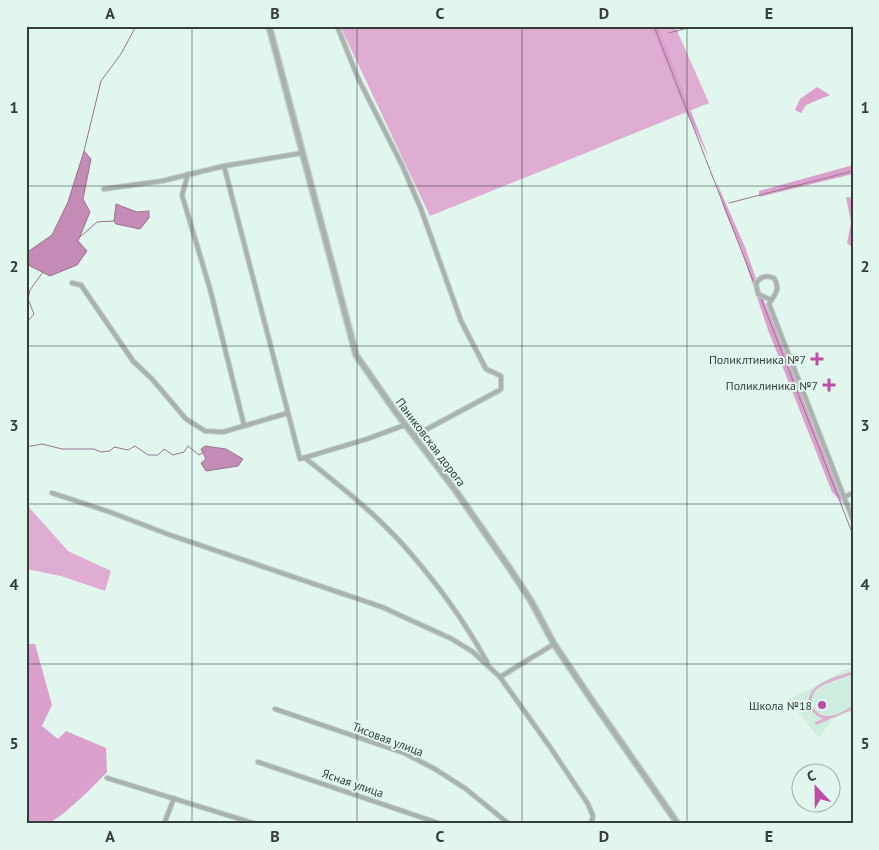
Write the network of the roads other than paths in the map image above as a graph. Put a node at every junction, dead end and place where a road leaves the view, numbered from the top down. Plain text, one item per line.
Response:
1 (268, 26) edge
2 (337, 26) edge
3 (302, 153) junction
4 (224, 166) junction
5 (188, 174) junction
6 (104, 189) dead end
7 (72, 283) dead end
8 (771, 300) junction
9 (288, 413) junction
10 (244, 425) junction
11 (405, 425) junction
12 (414, 436) junction
13 (305, 458) junction
14 (52, 493) dead end
15 (853, 493) edge
16 (844, 496) junction
17 (853, 520) edge
18 (554, 644) junction
19 (488, 664) junction
20 (500, 677) junction
21 (275, 708) dead end
22 (258, 762) dead end
23 (107, 778) dead end
24 (174, 798) junction
25 (164, 824) edge
26 (256, 824) edge
27 (441, 824) edge
28 (509, 824) edge
29 (591, 824) edge
30 (678, 824) edge

1 - 3 street, Паниковская дорога
2 - 12 street
3 - 4 street
3 - 11 street, Паниковская дорога
4 - 5 street
4 - 9 street
5 - 6 street
5 - 10 street
7 - 10 street
8 - 8 street
8 - 16 street
9 - 10 street
9 - 13 street
11 - 12 street, Паниковская дорога
11 - 13 street
12 - 18 street, Паниковская дорога
13 - 19 street
14 - 19 street
15 - 16 street
16 - 17 street
18 - 20 street
18 - 30 street, Паниковская дорога
19 - 20 street
20 - 29 street
21 - 28 street, Тисовая улица
22 - 27 street, Ясная улица
23 - 24 street
24 - 25 street
24 - 26 street

